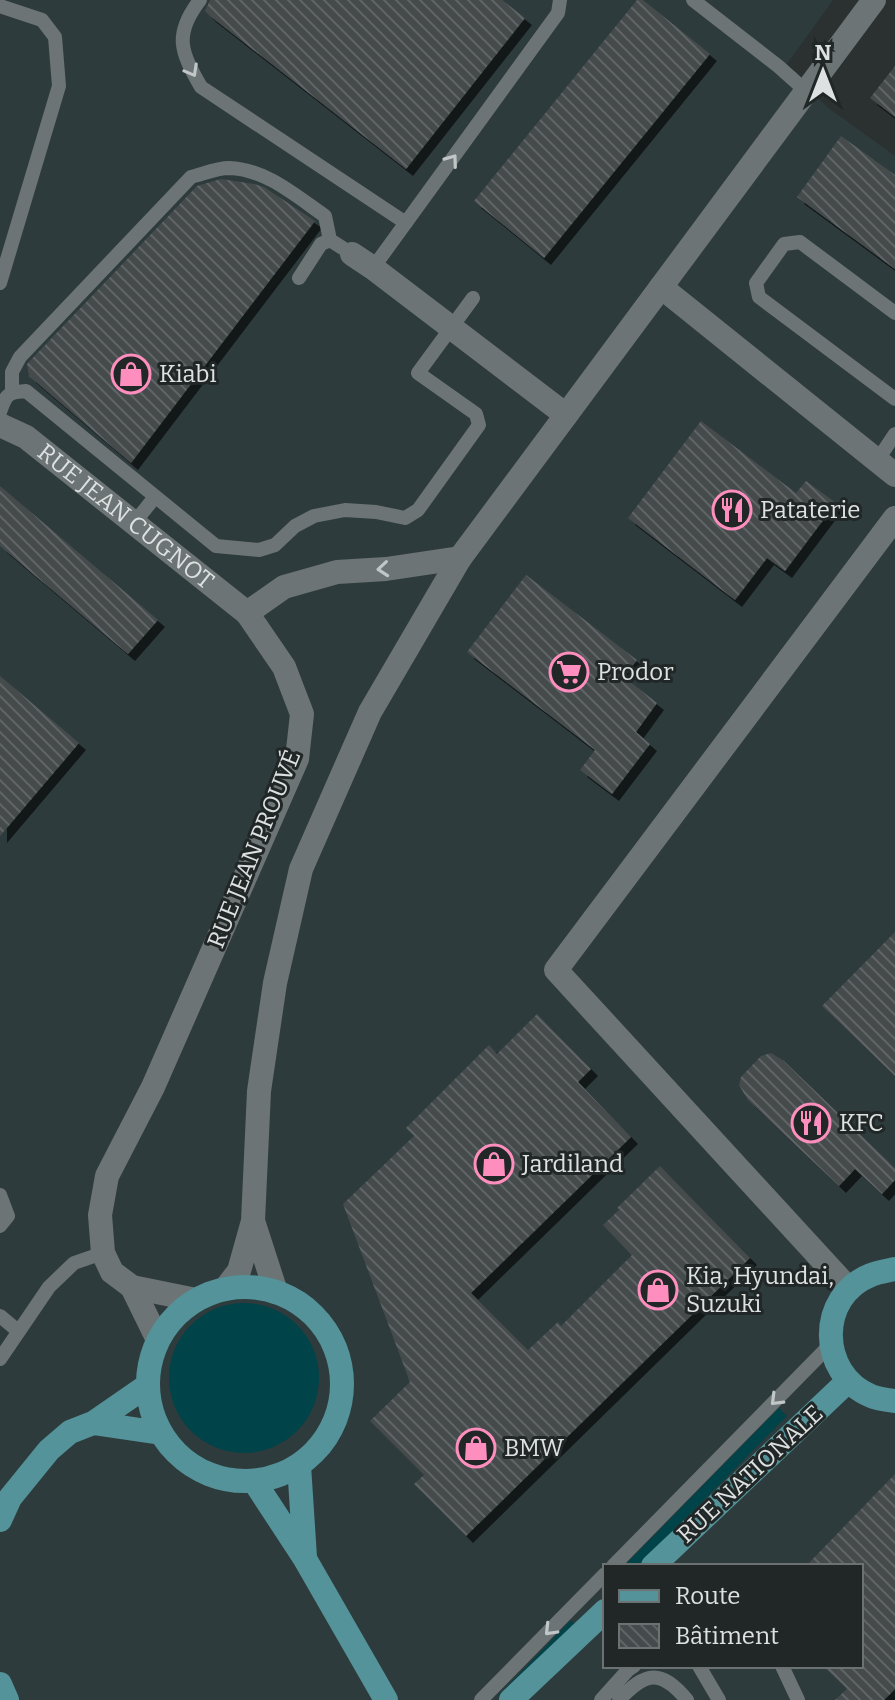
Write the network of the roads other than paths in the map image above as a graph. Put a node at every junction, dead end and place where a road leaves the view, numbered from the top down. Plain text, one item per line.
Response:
1 (200, 0) edge
2 (560, 0) edge
3 (693, 0) edge
4 (874, 0) edge
5 (0, 6) edge
6 (806, 91) junction
7 (406, 223) junction
8 (330, 240) junction
9 (352, 254) joint
10 (373, 268) junction
11 (299, 278) dead end
12 (0, 283) edge
13 (661, 287) junction
14 (473, 298) dead end
15 (895, 313) edge
16 (452, 328) junction
17 (12, 392) junction
18 (895, 399) edge
19 (0, 412) edge
20 (566, 415) junction
21 (0, 425) edge
22 (895, 434) edge
23 (886, 468) edge
24 (155, 497) junction
25 (895, 518) edge
26 (134, 523) junction
27 (460, 558) junction
28 (247, 613) junction
29 (0, 1195) edge
30 (253, 1221) junction
31 (0, 1226) edge
32 (103, 1253) junction
33 (895, 1269) edge
34 (132, 1287) junction
35 (225, 1289) junction
36 (849, 1289) junction
37 (276, 1292) junction
38 (196, 1300) junction
39 (0, 1316) edge
40 (18, 1331) junction
41 (158, 1340) junction
42 (830, 1345) junction
43 (0, 1359) edge
44 (848, 1381) junction
45 (148, 1385) junction
46 (895, 1401) edge
47 (93, 1423) junction
48 (161, 1433) junction
49 (299, 1465) junction
50 (254, 1481) junction
51 (0, 1520) edge
52 (305, 1559) junction
53 (615, 1564) edge
54 (655, 1564) edge
55 (603, 1576) edge
56 (603, 1613) edge
57 (631, 1668) edge
58 (700, 1668) edge
59 (783, 1668) edge
60 (0, 1684) edge
61 (7, 1700) edge
62 (386, 1700) edge
63 (481, 1700) edge
64 (511, 1700) edge
65 (601, 1700) edge
66 (619, 1700) edge
67 (687, 1700) edge
68 (719, 1700) edge
69 (798, 1700) edge

1 -> 7 lane
7 -> 2 lane
3 - 6 lane
4 - 6 street
5 - 12 lane
6 - 13 street
7 - 10 lane
8 - 9 lane
8 - 11 lane
8 - 17 lane
9 - 10 street
10 - 16 street
13 - 20 street
13 - 23 street
14 - 16 lane
15 - 18 lane
16 - 20 street
16 - 24 lane
17 - 19 lane
17 - 24 lane
20 - 27 street
21 - 26 street, RUE JEAN CUGNOT
22 - 23 lane
24 - 26 lane
25 - 36 street
26 - 28 street, RUE JEAN CUGNOT
27 -> 28 street
27 - 30 street
28 - 32 street, RUE JEAN PROUVÉ
29 - 31 lane
30 - 35 street
30 - 37 street
32 - 34 street
32 - 40 lane
33 - 36 main road
34 - 38 street
34 - 41 street
35 - 37 main road
35 - 38 main road
36 - 42 main road
37 - 49 main road
38 - 41 main road
39 - 40 lane
40 - 43 lane
41 - 45 main road
42 - 44 main road
42 -> 53 lane
44 - 46 main road
44 - 54 main road, RUE NATIONALE
45 - 47 main road
45 - 48 main road
47 - 48 main road
47 - 51 main road
48 - 50 main road
49 - 50 main road
49 - 52 main road
50 - 52 main road
52 - 62 main road
55 -> 63 lane
56 - 64 main road
57 - 65 lane
58 - 68 lane
59 - 69 lane
60 - 61 main road
66 - 67 lane

